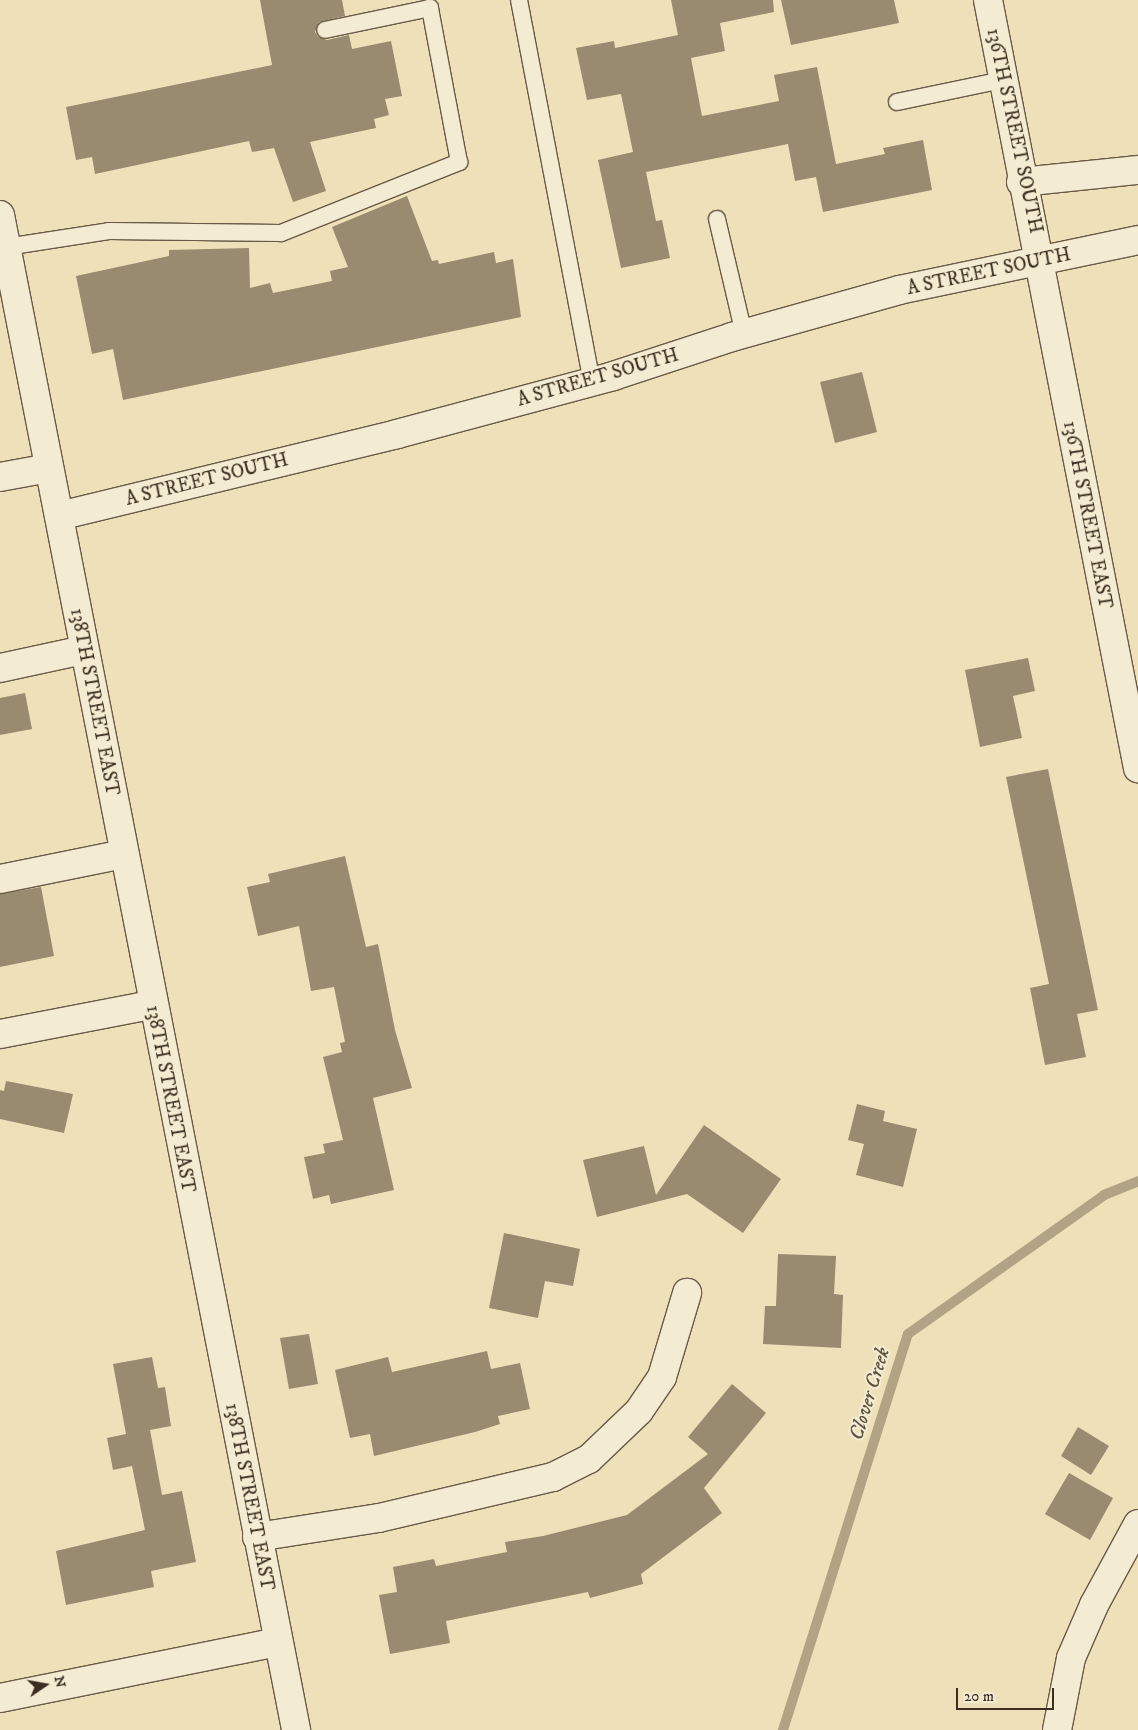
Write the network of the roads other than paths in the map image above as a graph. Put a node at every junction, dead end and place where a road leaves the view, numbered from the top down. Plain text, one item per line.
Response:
1 (519, 0) edge
2 (988, 0) edge
3 (325, 30) dead end
4 (1002, 80) junction
5 (897, 102) dead end
6 (1138, 170) edge
7 (1021, 182) junction
8 (0, 215) edge
9 (717, 219) dead end
10 (1138, 240) edge
11 (6, 247) junction
12 (1042, 261) junction
13 (744, 334) junction
14 (592, 381) junction
15 (50, 468) junction
16 (0, 477) edge
17 (58, 516) junction
18 (83, 650) junction
19 (0, 668) edge
20 (1138, 768) edge
21 (124, 854) junction
22 (0, 878) edge
23 (151, 1005) junction
24 (0, 1034) edge
25 (687, 1294) dead end
26 (1138, 1524) edge
27 (257, 1537) junction
28 (278, 1642) junction
29 (0, 1698) edge
30 (296, 1730) edge
31 (1057, 1730) edge

1 - 14 lane
2 - 4 street, 136TH STREET SOUTH
3 - 11 lane
4 - 5 lane
4 - 7 street, 136TH STREET SOUTH
6 - 7 street
7 - 12 street, 136TH STREET SOUTH
8 - 11 street, 138TH STREET EAST
9 - 13 lane
10 - 12 street, A STREET SOUTH
11 - 15 street, 138TH STREET EAST
12 - 13 street, A STREET SOUTH
12 - 20 street, 136TH STREET EAST
13 - 14 street, A STREET SOUTH
14 - 17 street, A STREET SOUTH
15 - 16 street
15 - 17 street, 138TH STREET EAST
17 - 18 street, 138TH STREET EAST
18 - 19 street
18 - 21 street, 138TH STREET EAST
21 - 22 street
21 - 23 street, 138TH STREET EAST
23 - 24 street
23 - 27 street, 138TH STREET EAST
25 - 27 street
26 - 31 street
27 - 28 street, 138TH STREET EAST
28 - 29 street
28 - 30 street, 138TH STREET EAST

